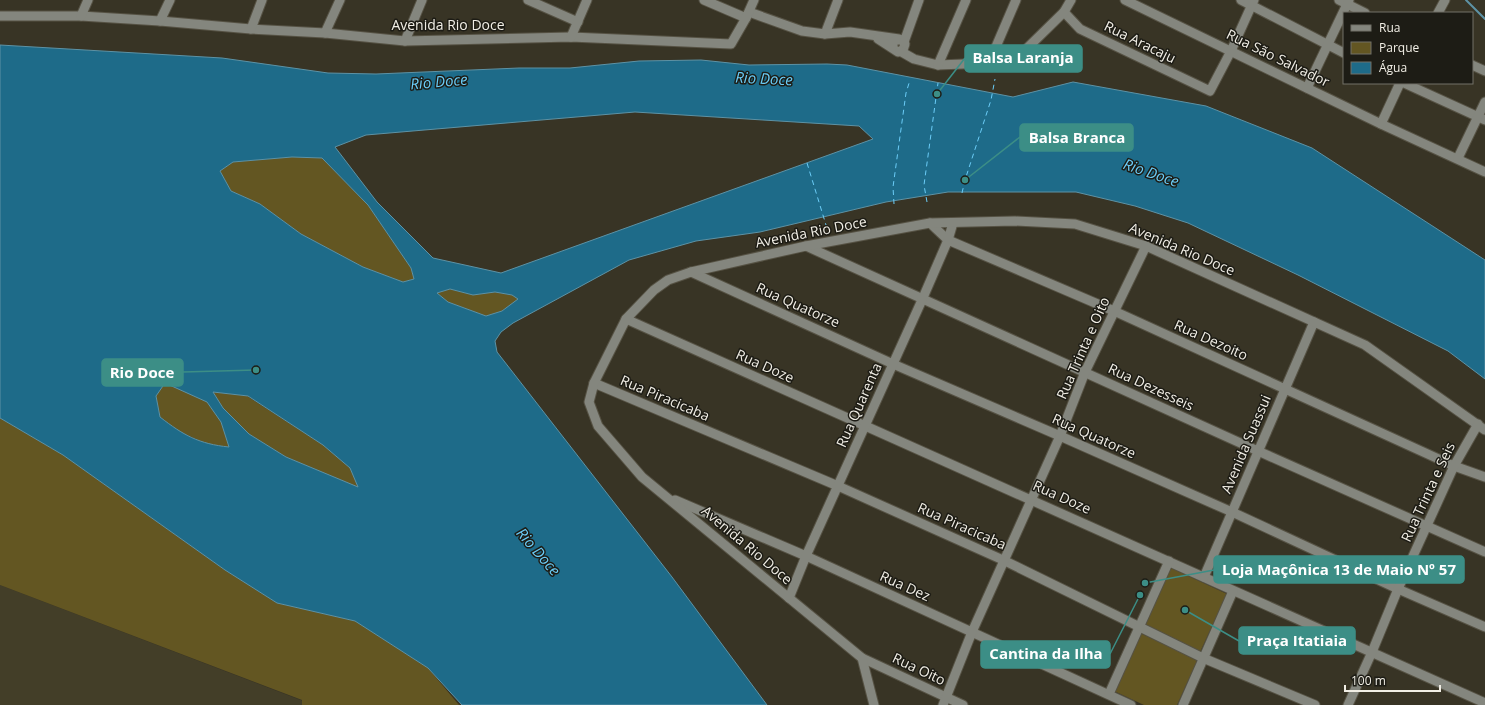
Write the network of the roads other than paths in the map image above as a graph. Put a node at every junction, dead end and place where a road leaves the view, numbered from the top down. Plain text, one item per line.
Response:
1 (88, 0) edge
2 (170, 0) edge
3 (262, 0) edge
4 (340, 0) edge
5 (422, 0) edge
6 (528, 0) edge
7 (587, 0) edge
8 (704, 0) edge
9 (754, 0) edge
10 (838, 0) edge
11 (966, 0) edge
12 (1016, 0) edge
13 (1071, 0) edge
14 (1125, 0) edge
15 (1241, 0) edge
16 (1339, 0) edge
17 (1445, 0) edge
18 (917, 1) edge
19 (1252, 2) edge
20 (1348, 2) edge
21 (1064, 12) junction
22 (1343, 12) edge
23 (1343, 12) edge
24 (1363, 12) edge
25 (1439, 12) edge
26 (748, 15) junction
27 (0, 16) edge
28 (81, 16) junction
29 (160, 21) junction
30 (578, 22) junction
31 (251, 29) junction
32 (325, 33) junction
33 (825, 34) junction
34 (874, 36) junction
35 (570, 37) junction
36 (405, 41) junction
37 (902, 41) junction
38 (1327, 45) junction
39 (897, 49) junction
40 (1231, 51) junction
41 (1343, 53) edge
42 (989, 63) junction
43 (938, 65) junction
44 (1473, 65) edge
45 (1485, 71) edge
46 (1400, 84) edge
47 (1406, 84) edge
48 (1307, 88) junction
49 (1485, 102) edge
50 (1481, 118) edge
51 (1381, 124) junction
52 (1458, 158) junction
53 (1485, 172) edge
54 (930, 223) junction
55 (953, 223) junction
56 (948, 240) junction
57 (806, 246) junction
58 (1146, 246) junction
59 (692, 272) junction
60 (922, 300) junction
61 (1114, 311) junction
62 (626, 319) junction
63 (1314, 322) junction
64 (893, 364) junction
65 (1085, 372) junction
66 (594, 383) junction
67 (1286, 388) junction
68 (1478, 424) junction
69 (866, 427) junction
70 (1485, 430) edge
71 (1060, 436) junction
72 (1258, 452) junction
73 (1454, 466) junction
74 (1485, 477) edge
75 (838, 486) junction
76 (665, 495) junction
77 (1032, 499) junction
78 (1232, 512) junction
79 (1427, 527) junction
80 (1485, 552) edge
81 (806, 556) junction
82 (1003, 560) junction
83 (1169, 561) junction
84 (1204, 577) junction
85 (1398, 589) junction
86 (1233, 591) junction
87 (789, 598) junction
88 (1139, 627) junction
89 (1485, 627) edge
90 (972, 632) junction
91 (1372, 652) junction
92 (862, 658) junction
93 (1203, 658) junction
94 (1109, 694) junction
95 (945, 701) edge
96 (1485, 703) edge
97 (874, 705) edge
98 (964, 705) edge
99 (1131, 705) edge
100 (1183, 705) edge
101 (1315, 705) edge
102 (1348, 705) edge

1 - 28 street
2 - 29 street
3 - 31 street
4 - 32 street
5 - 36 street
6 - 30 street
7 - 30 street
8 - 26 street
9 - 26 street
10 - 33 street
11 - 43 street
12 - 42 street
13 - 21 street
14 - 40 street, Rua São Salvador
15 - 19 street
16 - 20 street
17 - 25 street
18 - 37 street
19 - 38 street
19 - 40 street
20 - 22 street
20 - 24 street
21 - 40 street, Rua Aracaju
21 - 42 street
23 - 38 street
26 - 33 street
26 - 35 street, Avenida Rio Doce
27 - 28 street, Avenida Rio Doce
28 - 29 street, Avenida Rio Doce
29 - 31 street, Avenida Rio Doce
30 - 35 street
31 - 32 street, Avenida Rio Doce
32 - 36 street, Avenida Rio Doce
33 - 34 street
34 - 37 street
34 - 39 street
35 - 36 street, Avenida Rio Doce
37 - 39 street
38 - 41 street
38 - 48 street
39 - 43 street
40 - 48 street, Rua São Salvador
42 - 43 street
44 - 45 street
46 - 51 street
47 - 50 street
48 - 51 street, Rua São Salvador
49 - 50 street
50 - 52 street
51 - 52 street, Rua São Salvador
52 - 53 street, Rua São Salvador
54 - 55 street, Avenida Rio Doce
54 - 56 street, Rua Dezoito
54 - 57 street, Avenida Rio Doce
55 - 56 street, Rua Quarenta
55 - 58 street, Avenida Rio Doce
56 - 60 street, Rua Quarenta
56 - 61 street, Rua Dezoito
57 - 59 street, Avenida Rio Doce
57 - 60 street, Rua Dezesseis
58 - 61 street, Rua Trinta e Oito
58 - 63 street, Avenida Rio Doce
59 - 62 street, Avenida Rio Doce
59 - 64 street, Rua Quatorze
60 - 64 street, Rua Quarenta
60 - 65 street, Rua Dezesseis
61 - 65 street, Rua Trinta e Oito
61 - 67 street, Rua Dezoito
62 - 66 street, Avenida Rio Doce
62 - 69 street, Rua Doze
63 - 67 street, Avenida Suassui
63 - 68 street, Avenida Rio Doce
64 - 69 street, Rua Quarenta
64 - 71 street, Rua Quatorze
65 - 71 street, Rua Trinta e Oito
65 - 72 street, Rua Dezesseis
66 - 75 street, Rua Piracicaba
66 - 76 street, Avenida Rio Doce
67 - 72 street, Avenida Suassui
67 - 73 street, Rua Dezoito
68 - 70 street, Avenida Rio Doce
68 - 73 street, Rua Trinta e Seis
69 - 75 street, Rua Quarenta
69 - 77 street, Rua Doze
71 - 77 street, Rua Trinta e Oito
71 - 78 street, Rua Quatorze
72 - 78 street, Avenida Suassui
72 - 79 street, Rua Dezesseis
73 - 74 street, Rua Dezoito
73 - 79 street, Rua Trinta e Seis
75 - 81 street, Rua Quarenta
75 - 82 street, Rua Piracicaba
76 - 81 street, Rua Dez
76 - 87 street, Avenida Rio Doce
77 - 82 street, Rua Trinta e Oito
77 - 83 street, Rua Doze
78 - 84 street, Avenida Suassui
78 - 85 street, Rua Quatorze
79 - 80 street, Rua Dezesseis
79 - 85 street, Rua Trinta e Seis
81 - 87 street, Rua Quarenta
81 - 90 street, Rua Dez
82 - 88 street, Rua Piracicaba
82 - 90 street, Rua Trinta e Oito
83 - 84 street, Rua Doze
83 - 88 street
84 - 86 street, Rua Doze
85 - 89 street, Rua Quatorze
85 - 91 street, Rua Trinta e Seis
86 - 91 street, Rua Doze
86 - 93 street
87 - 92 street, Avenida Rio Doce
88 - 93 street, Rua Piracicaba
88 - 94 street
90 - 94 street, Rua Dez
90 - 95 street, Rua Trinta e Oito
91 - 96 street, Rua Doze
91 - 102 street, Rua Trinta e Seis
92 - 95 street, Rua Oito
92 - 97 street
93 - 100 street
93 - 101 street, Rua Piracicaba
94 - 99 street, Rua Dez
95 - 98 street, Rua Oito

